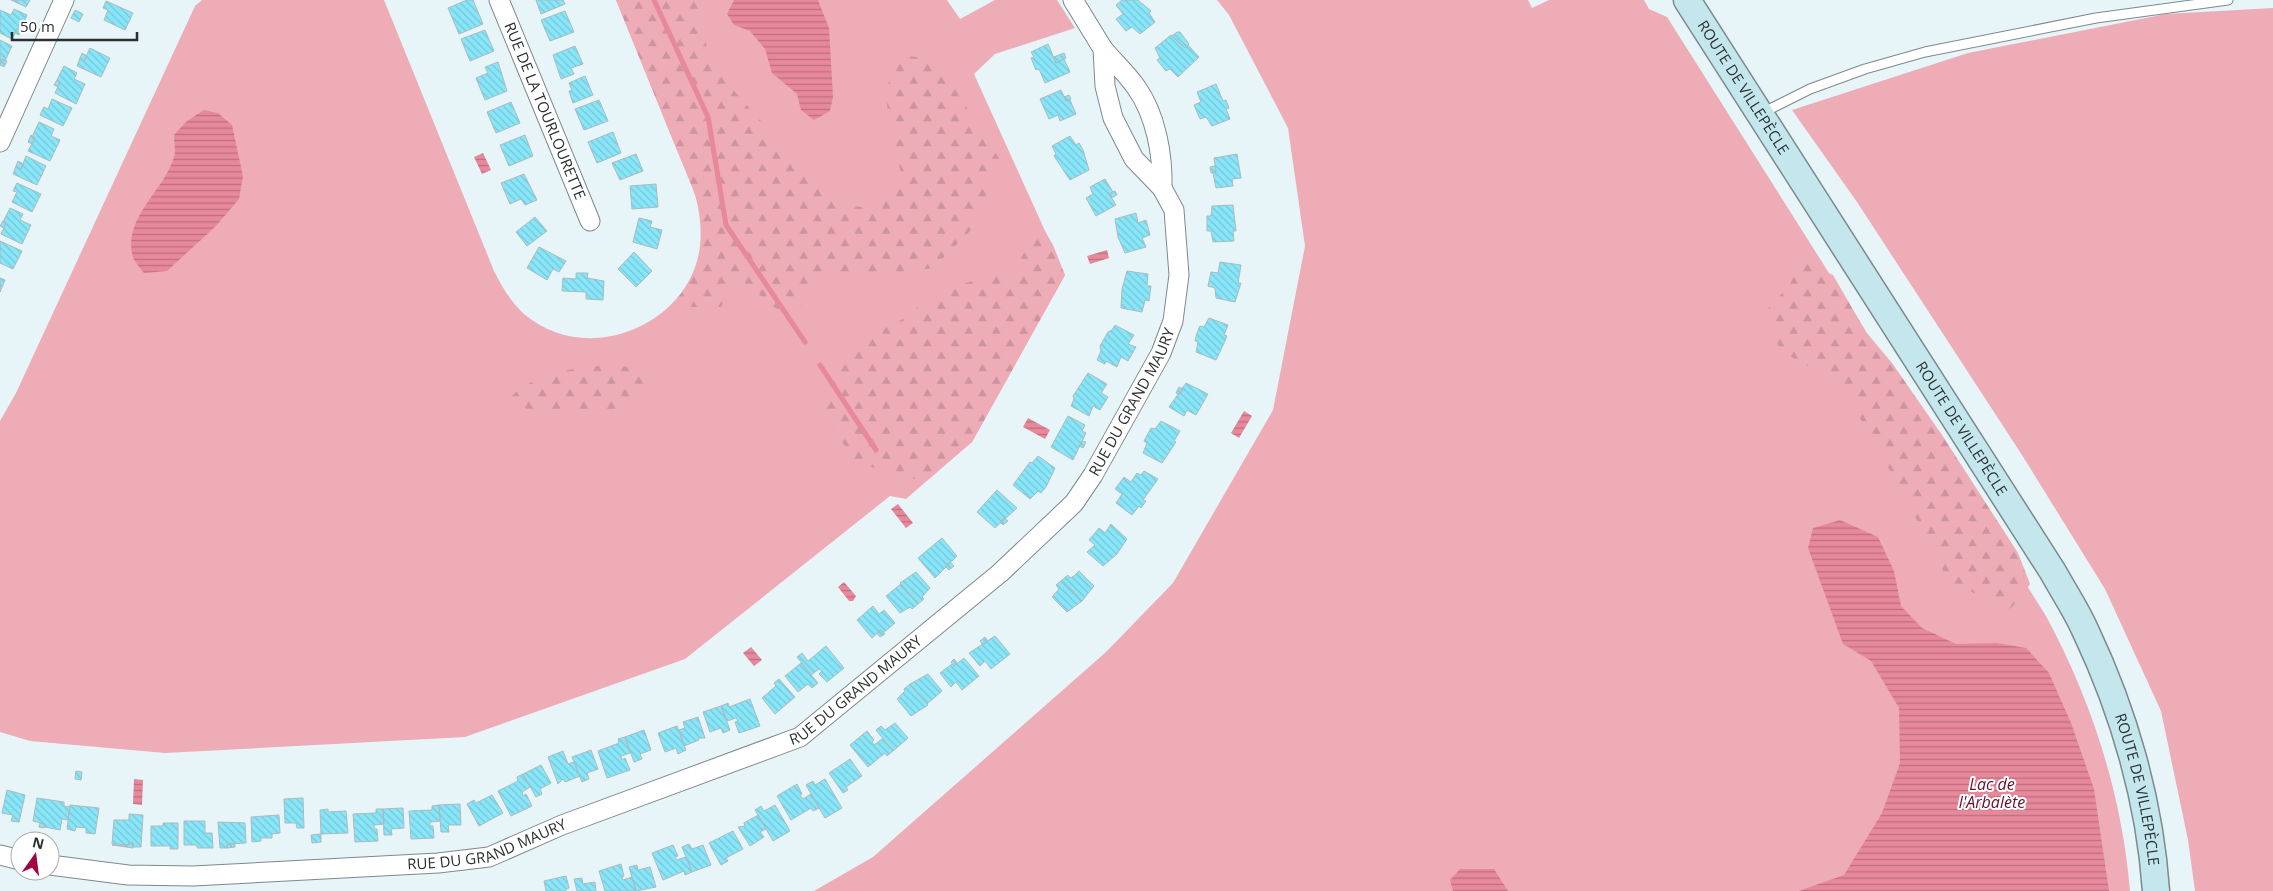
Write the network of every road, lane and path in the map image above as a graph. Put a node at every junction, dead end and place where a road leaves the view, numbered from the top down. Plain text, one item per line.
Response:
1 (64, 0) edge
2 (499, 0) edge
3 (1073, 0) edge
4 (1687, 0) edge
5 (2228, 0) edge
6 (1103, 49) junction
7 (1760, 114) junction
8 (0, 142) edge
9 (1162, 188) junction
10 (590, 221) dead end
11 (60, 866) edge
12 (2156, 891) edge

1 - 8 street
2 - 10 street, RUE DE LA TOURLOURETTE
3 - 6 street, RUE DU GRAND MAURY
4 - 7 main road, ROUTE DE VILLEPÈCLE
5 - 7 lane
6 - 9 street, RUE DU GRAND MAURY
6 - 9 street
7 - 12 main road, ROUTE DE VILLEPÈCLE
9 - 11 street, RUE DU GRAND MAURY

